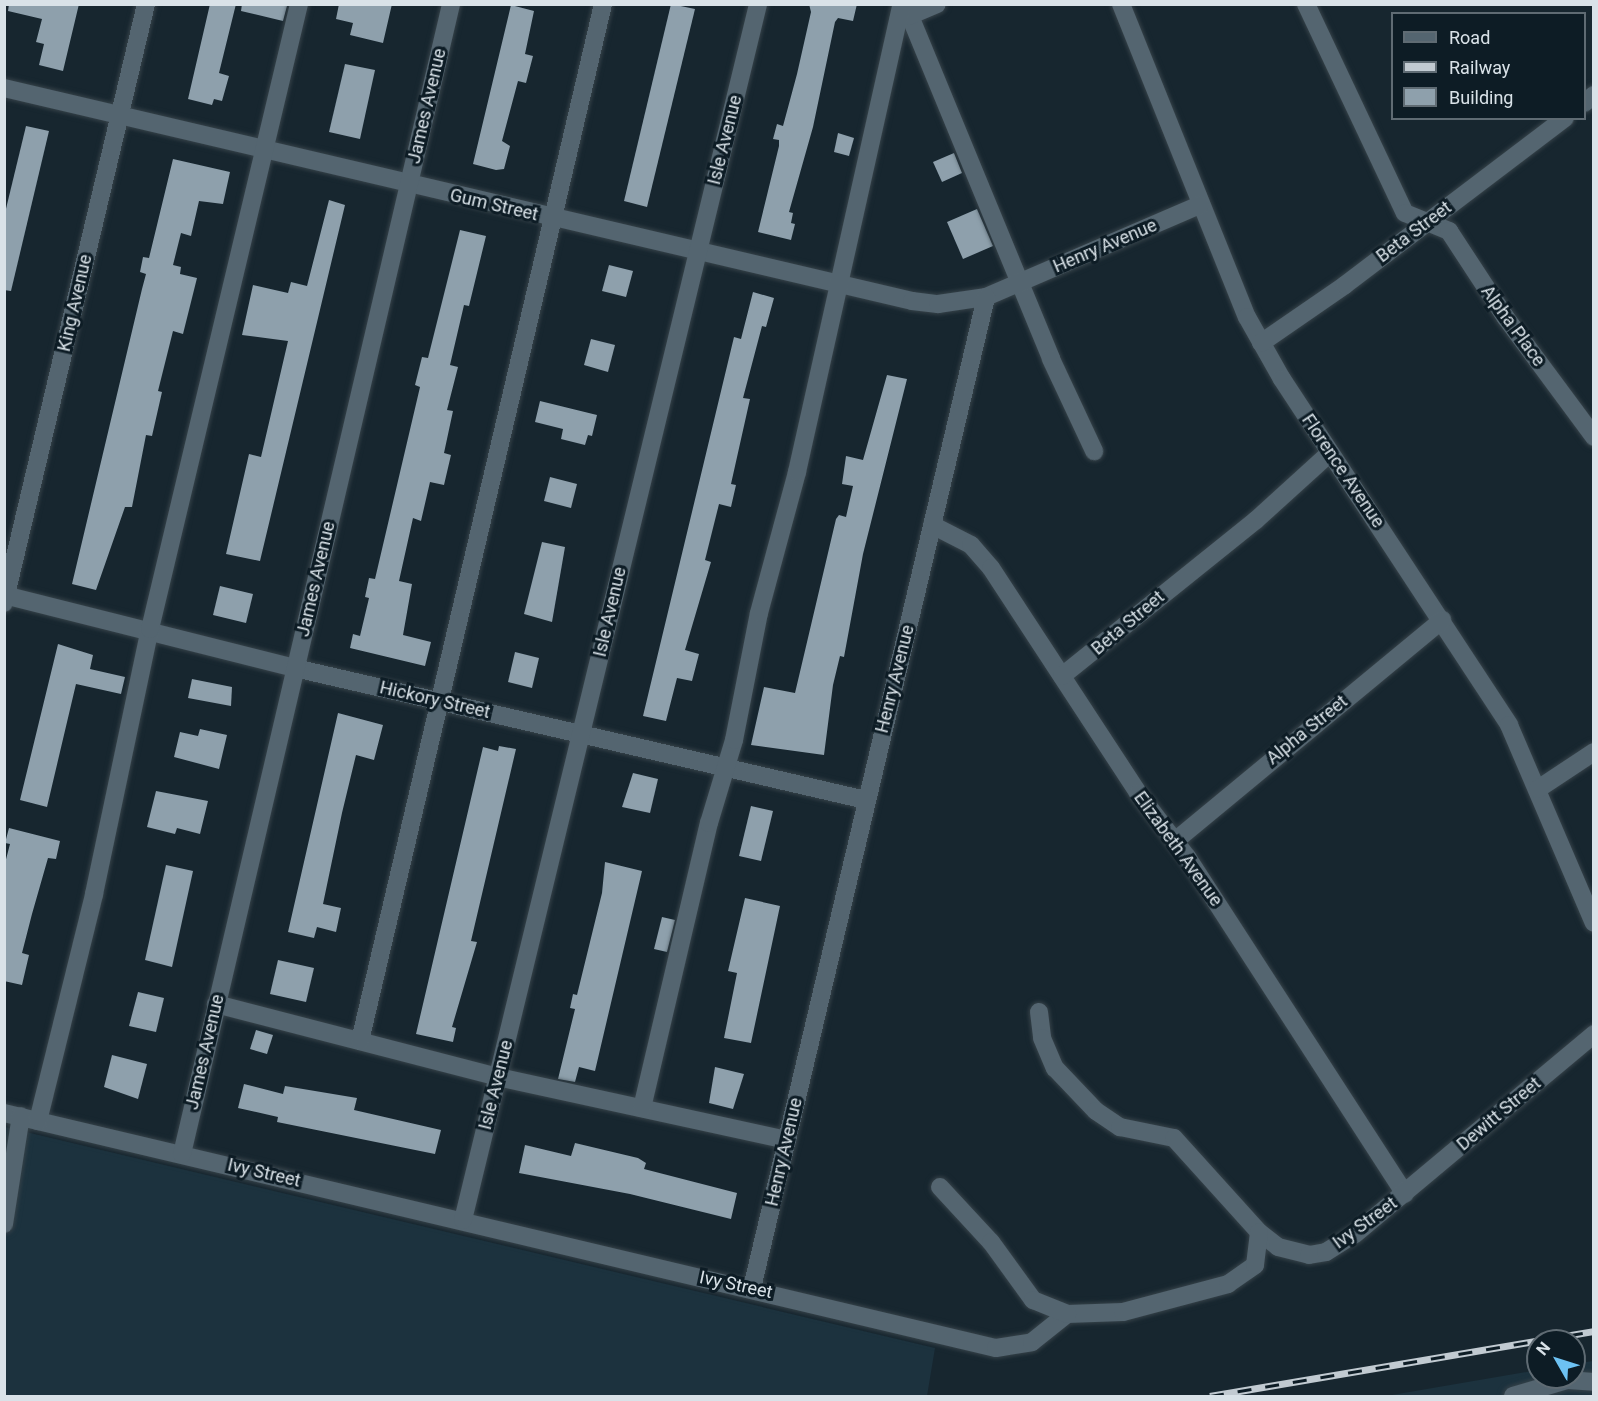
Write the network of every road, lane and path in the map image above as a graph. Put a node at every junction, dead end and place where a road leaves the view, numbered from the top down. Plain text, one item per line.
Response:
1 (146, 4) edge
2 (299, 4) edge
3 (451, 4) edge
4 (603, 4) edge
5 (758, 4) edge
6 (937, 4) edge
7 (1121, 4) edge
8 (1306, 4) edge
9 (905, 8) edge
10 (4, 88) edge
11 (119, 116) junction
12 (1562, 120) edge
13 (264, 150) junction
14 (409, 185) junction
15 (1200, 205) junction
16 (551, 218) junction
17 (1428, 222) junction
18 (698, 252) junction
19 (1020, 282) junction
20 (838, 285) junction
21 (986, 297) junction
22 (1261, 343) junction
23 (1593, 437) edge
24 (1094, 451) dead end
25 (1330, 453) junction
26 (932, 525) junction
27 (5, 598) edge
28 (1442, 620) junction
29 (150, 629) junction
30 (295, 668) junction
31 (1062, 676) junction
32 (440, 701) junction
33 (581, 733) junction
34 (1593, 752) edge
35 (725, 767) junction
36 (1538, 789) junction
37 (866, 800) junction
38 (1175, 841) junction
39 (1593, 922) edge
40 (216, 1004) junction
41 (1039, 1012) dead end
42 (1593, 1034) edge
43 (360, 1041) junction
44 (498, 1077) junction
45 (642, 1108) junction
46 (21, 1117) edge
47 (787, 1140) junction
48 (182, 1154) junction
49 (9, 1181) edge
50 (940, 1187) dead end
51 (1405, 1194) junction
52 (463, 1220) junction
53 (4, 1224) edge
54 (1259, 1232) junction
55 (752, 1288) junction
56 (1067, 1314) junction
57 (1593, 1382) edge
58 (1513, 1396) edge

1 - 11 street, King Avenue
2 - 13 street
3 - 14 street, James Avenue
4 - 16 street
5 - 18 street, Isle Avenue
6 - 9 street
7 - 15 street, Florence Avenue
8 - 17 street, Alpha Place
9 - 19 street
9 - 20 street
10 - 11 street, Gum Street
11 - 13 street, Gum Street
11 - 27 street, King Avenue
12 - 17 street, Beta Street
13 - 14 street, Gum Street
13 - 29 street
14 - 16 street, Gum Street
14 - 30 street, James Avenue
15 - 19 street, Henry Avenue
15 - 22 street, Florence Avenue
16 - 18 street, Gum Street
16 - 32 street
17 - 22 street, Beta Street
17 - 23 street, Alpha Place
18 - 20 street, Gum Street
18 - 33 street, Isle Avenue
19 - 21 street, Henry Avenue
19 - 24 street
20 - 21 street, Gum Street
20 - 35 street
21 - 26 street, Henry Avenue
22 - 25 street, Florence Avenue
25 - 28 street, Florence Avenue
25 - 31 street, Beta Street
26 - 31 street, Elizabeth Avenue
26 - 37 street, Henry Avenue
27 - 29 street, Hickory Street
28 - 36 street, Florence Avenue
28 - 38 street, Alpha Street
29 - 30 street, Hickory Street
29 - 46 street
30 - 32 street, Hickory Street
30 - 40 street, James Avenue
31 - 38 street, Elizabeth Avenue
32 - 33 street, Hickory Street
32 - 43 street
33 - 35 street, Hickory Street
33 - 44 street, Isle Avenue
34 - 36 street
35 - 37 street, Hickory Street
35 - 45 street
36 - 39 street, Florence Avenue
37 - 47 street, Henry Avenue
38 - 51 street, Elizabeth Avenue
40 - 43 street
40 - 48 street, James Avenue
41 - 54 street, Ivy Street
42 - 51 street, Dewitt Street
43 - 44 street
44 - 45 street
44 - 52 street, Isle Avenue
45 - 47 street
46 - 48 street, Ivy Street
46 - 49 street
47 - 55 street, Henry Avenue
48 - 52 street, Ivy Street
49 - 53 street
50 - 56 street
51 - 54 street, Ivy Street
52 - 55 street, Ivy Street
54 - 56 street
55 - 56 street, Ivy Street
57 - 58 street

